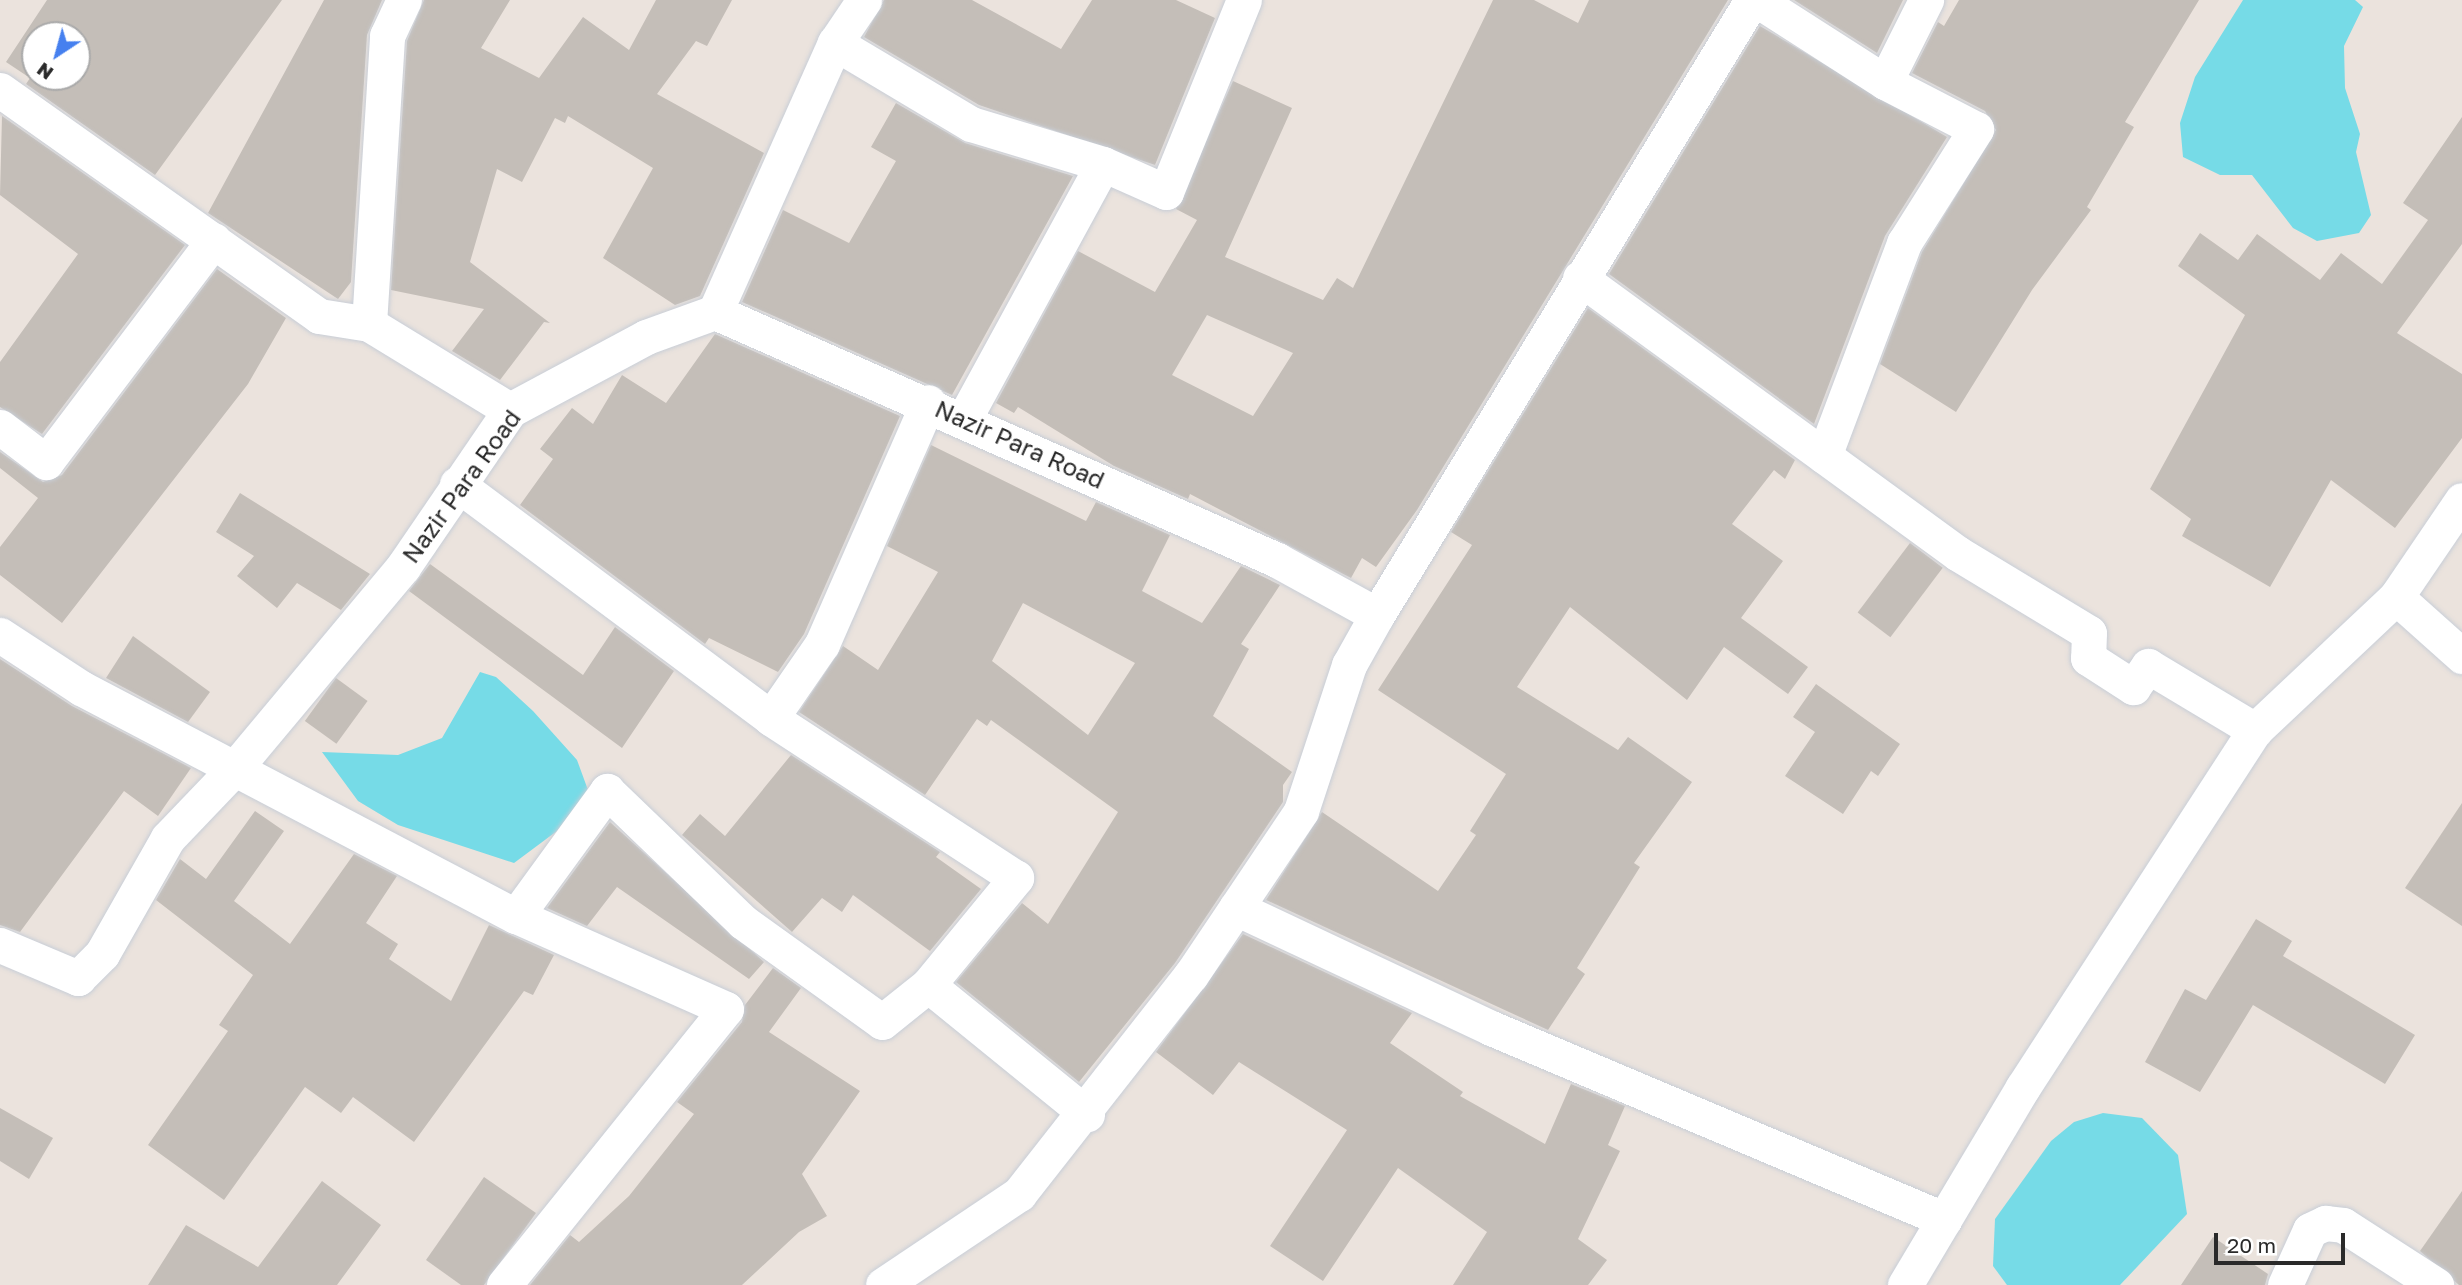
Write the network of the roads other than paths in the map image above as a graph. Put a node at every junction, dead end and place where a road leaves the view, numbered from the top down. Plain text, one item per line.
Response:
1 (404, 0) edge
2 (864, 0) edge
3 (1244, 0) edge
4 (1754, 0) edge
5 (1926, 0) edge
6 (835, 43) junction
7 (1885, 82) junction
8 (0, 90) edge
9 (1103, 164) junction
10 (214, 240) junction
11 (1580, 278) junction
12 (715, 312) junction
13 (369, 324) junction
14 (928, 402) junction
15 (510, 410) junction
16 (965, 417) junction
17 (0, 427) edge
18 (1824, 456) junction
19 (457, 484) junction
20 (2462, 500) edge
21 (2396, 597) junction
22 (1377, 615) junction
23 (0, 635) edge
24 (2462, 656) edge
25 (771, 718) junction
26 (2255, 730) junction
27 (235, 768) junction
28 (1236, 908) junction
29 (516, 916) junction
30 (0, 944) edge
31 (928, 985) junction
32 (1087, 1114) junction
33 (1944, 1220) junction
34 (504, 1285) edge
35 (883, 1285) edge
36 (1905, 1285) edge
37 (2285, 1285) edge
38 (2436, 1285) edge

1 - 13 street
2 - 6 street
3 - 9 street
4 - 7 street
4 - 11 street
5 - 7 street
6 - 9 street
6 - 12 street
7 - 18 street
8 - 10 street
9 - 16 street
10 - 13 street
10 - 17 street
11 - 18 street
11 - 22 street
12 - 14 street, Nazir Para Road
12 - 15 street, Nazir Para Road
13 - 15 street
14 - 16 street, Nazir Para Road
14 - 25 street
15 - 19 street, Nazir Para Road
16 - 22 street, Nazir Para Road
18 - 26 street
19 - 25 street
19 - 27 street, Nazir Para Road
20 - 21 street
21 - 24 street
21 - 26 street
22 - 28 street
23 - 27 street
25 - 31 street
26 - 33 street
27 - 29 street
27 - 30 street, Nazir Para Road
28 - 32 street
28 - 33 street
29 - 31 street
29 - 34 street
31 - 32 street
32 - 35 street
33 - 36 street
37 - 38 street

